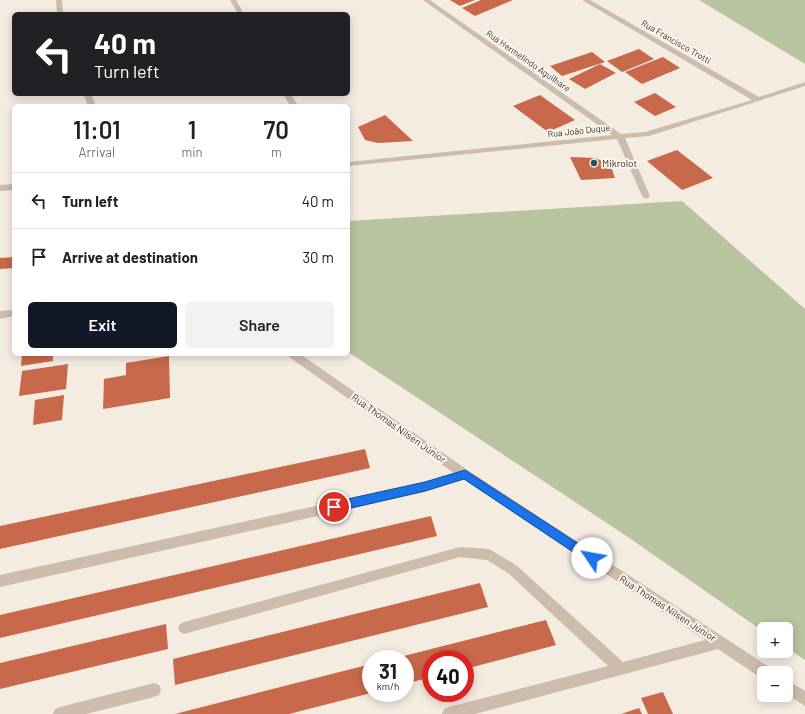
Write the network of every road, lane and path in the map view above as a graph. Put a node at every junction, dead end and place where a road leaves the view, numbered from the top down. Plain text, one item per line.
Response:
1 (59, 0) edge
2 (233, 0) edge
3 (426, 0) edge
4 (585, 0) edge
5 (60, 12) edge
6 (240, 12) edge
7 (805, 84) edge
8 (758, 100) junction
9 (620, 137) junction
10 (350, 164) edge
11 (12, 187) edge
12 (0, 188) edge
13 (646, 196) dead end
14 (12, 313) edge
15 (0, 315) edge
16 (296, 356) edge
17 (465, 474) junction
18 (0, 581) edge
19 (184, 628) dead end
20 (720, 642) junction
21 (757, 667) edge
22 (621, 669) junction
23 (154, 690) dead end
24 (793, 691) edge
25 (805, 699) edge
26 (60, 714) edge
27 (449, 714) edge

1 - 5 street
2 - 6 street
3 - 9 street, Rua Hermelindo Aguilhare
4 - 8 street, Rua Francisco Trotti
7 - 8 street, Rua João Duque
8 - 9 street, Rua João Duque
9 - 10 street, Rua João Duque
9 - 13 street
11 - 12 street
14 - 15 street
16 - 17 street, Rua Thomas Nilsen Júnior
17 - 18 street
17 - 20 street, Rua Thomas Nilsen Júnior
19 - 22 street
20 - 21 street, Rua Thomas Nilsen Júnior
20 - 22 street
22 - 27 street
23 - 26 street
24 - 25 street

